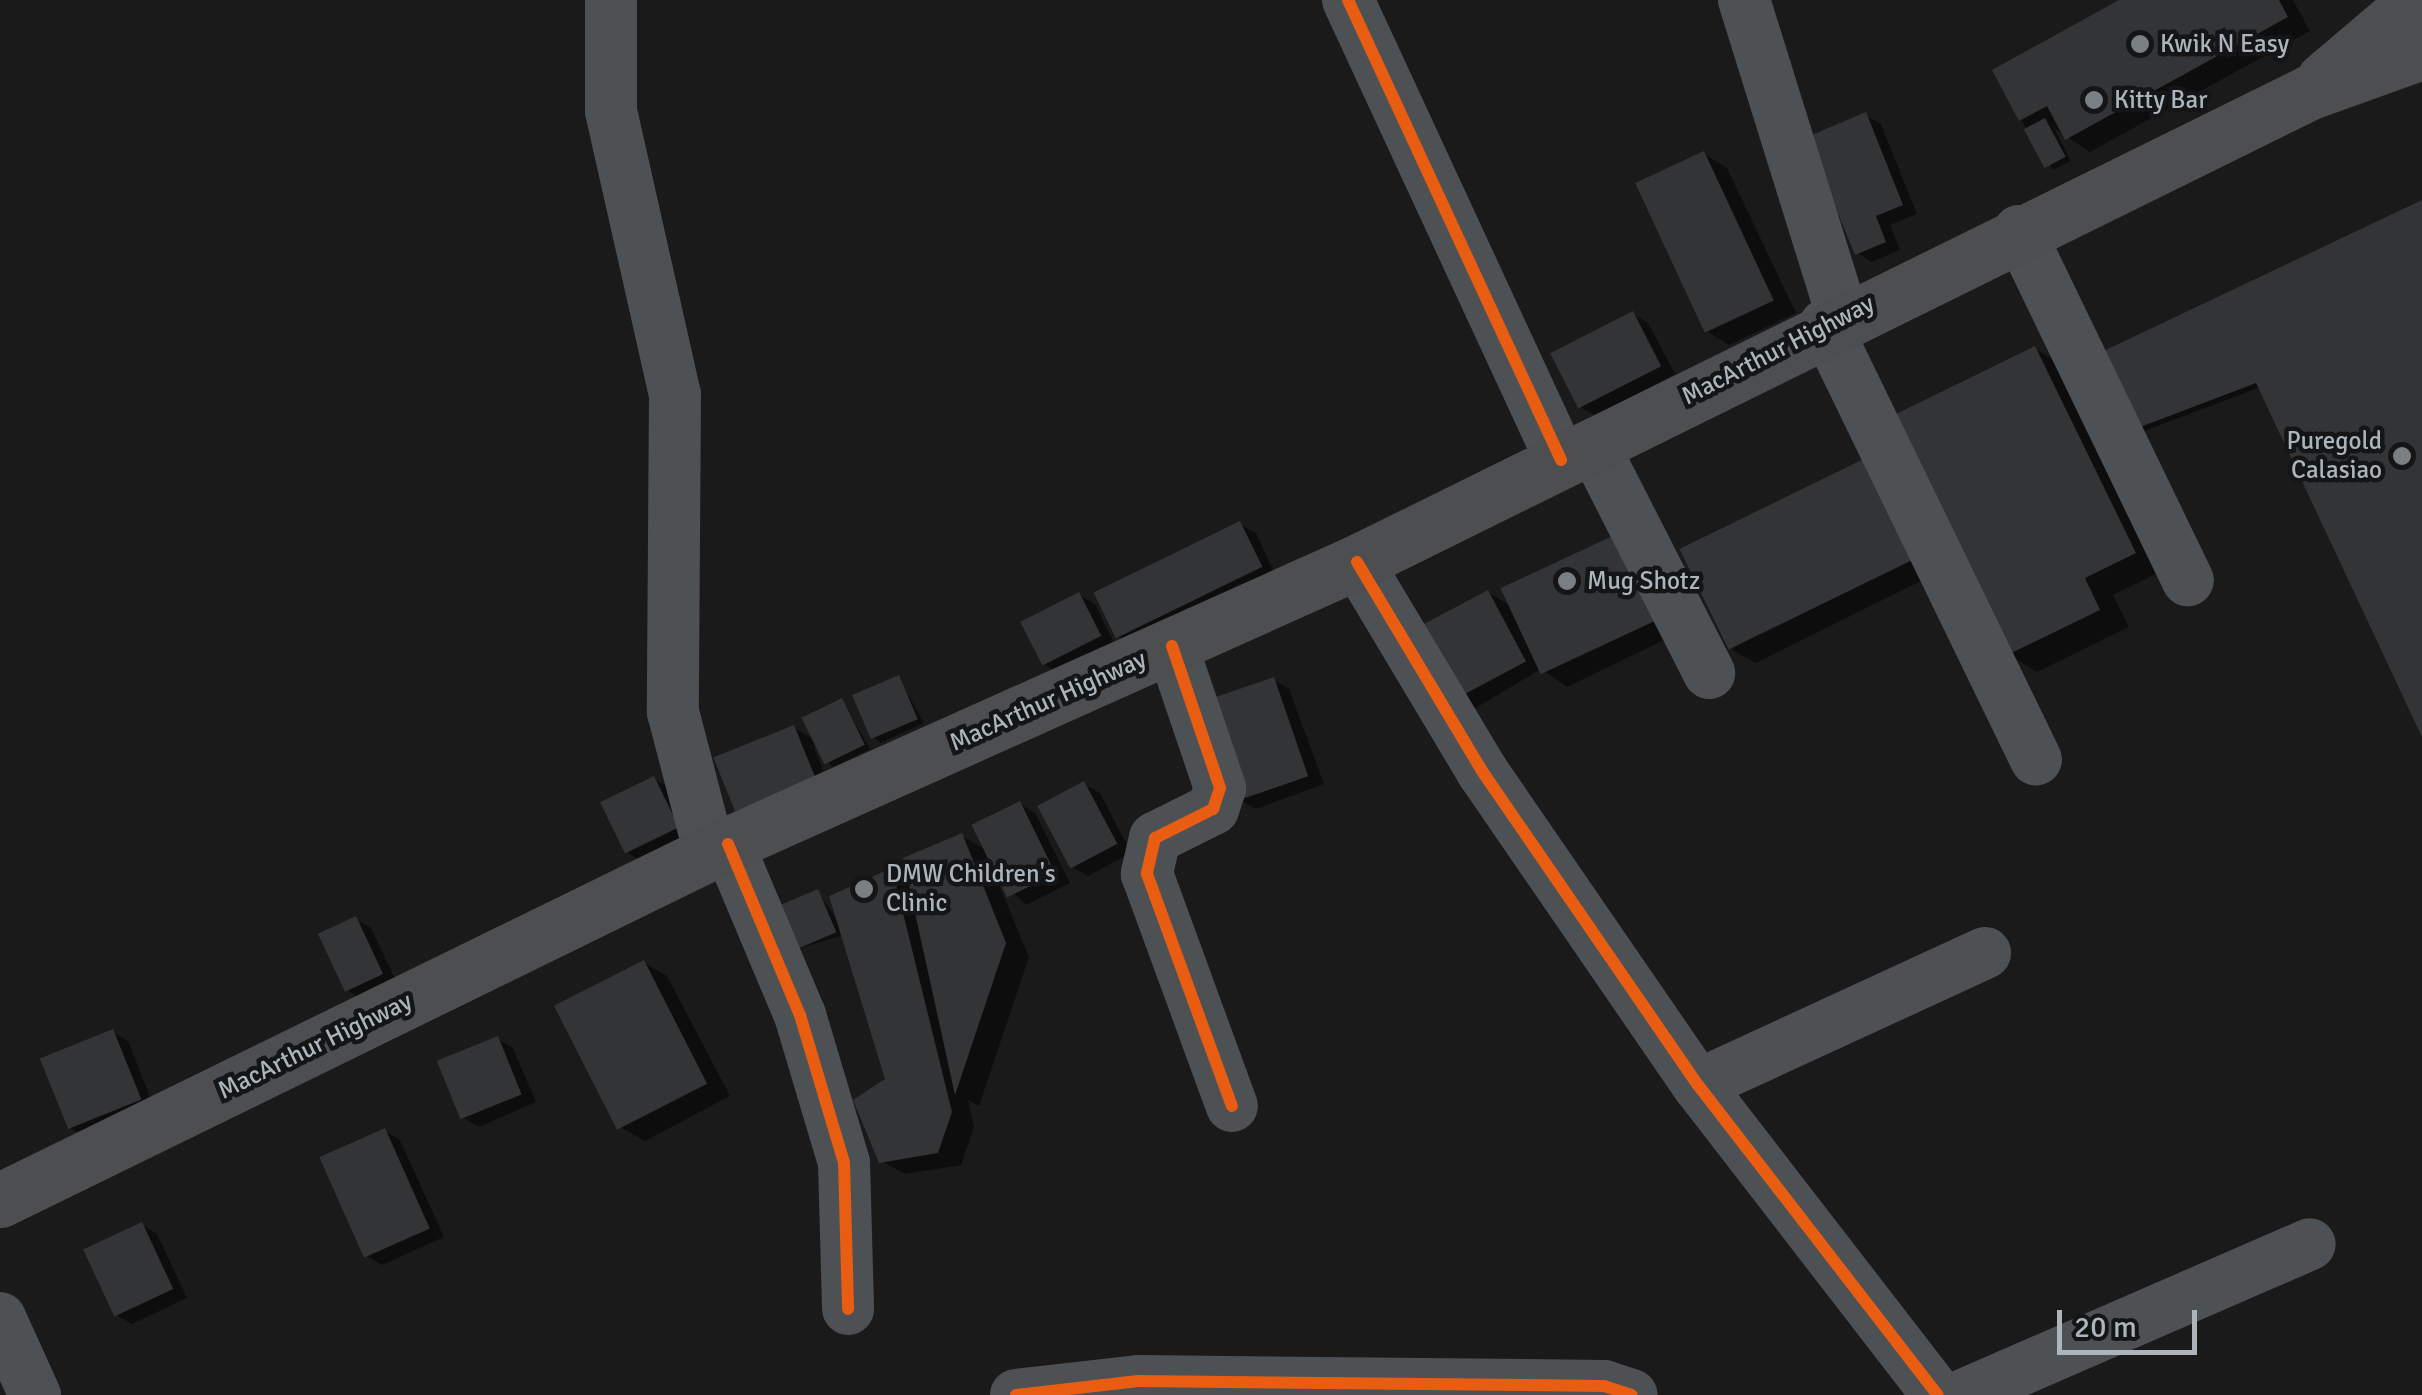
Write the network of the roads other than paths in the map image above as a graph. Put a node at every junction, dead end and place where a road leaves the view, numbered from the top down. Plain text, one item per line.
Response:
1 (611, 0) edge
2 (1348, 0) edge
3 (1744, 0) edge
4 (2417, 0) edge
5 (2422, 52) edge
6 (2310, 92) junction
7 (2019, 231) junction
8 (1834, 320) junction
9 (1577, 453) junction
10 (1357, 562) junction
11 (2188, 580) dead end
12 (1172, 646) junction
13 (1709, 673) dead end
14 (2036, 759) dead end
15 (719, 849) junction
16 (1985, 953) dead end
17 (1698, 1085) junction
18 (1232, 1106) dead end
19 (0, 1200) edge
20 (2310, 1244) dead end
21 (848, 1309) dead end
22 (0, 1318) edge
23 (1139, 1388) edge
24 (35, 1395) edge
25 (1016, 1395) edge
26 (1632, 1395) edge
27 (1938, 1395) edge
28 (1963, 1395) edge

1 - 15 street
2 - 9 street
3 - 8 street
4 - 6 main road, MacArthur Highway
5 - 6 main road, MacArthur Highway
6 - 7 main road, MacArthur Highway
7 - 8 main road, MacArthur Highway
7 - 11 street
8 - 9 main road, MacArthur Highway
8 - 14 street
9 - 10 main road, MacArthur Highway
9 - 13 street
10 - 12 main road, MacArthur Highway
10 - 17 street
12 - 15 main road, MacArthur Highway
12 - 18 street
15 - 19 main road, MacArthur Highway
15 - 21 street
16 - 17 street
17 - 27 street
20 - 28 street
22 - 24 street
23 - 25 street
23 - 26 street

